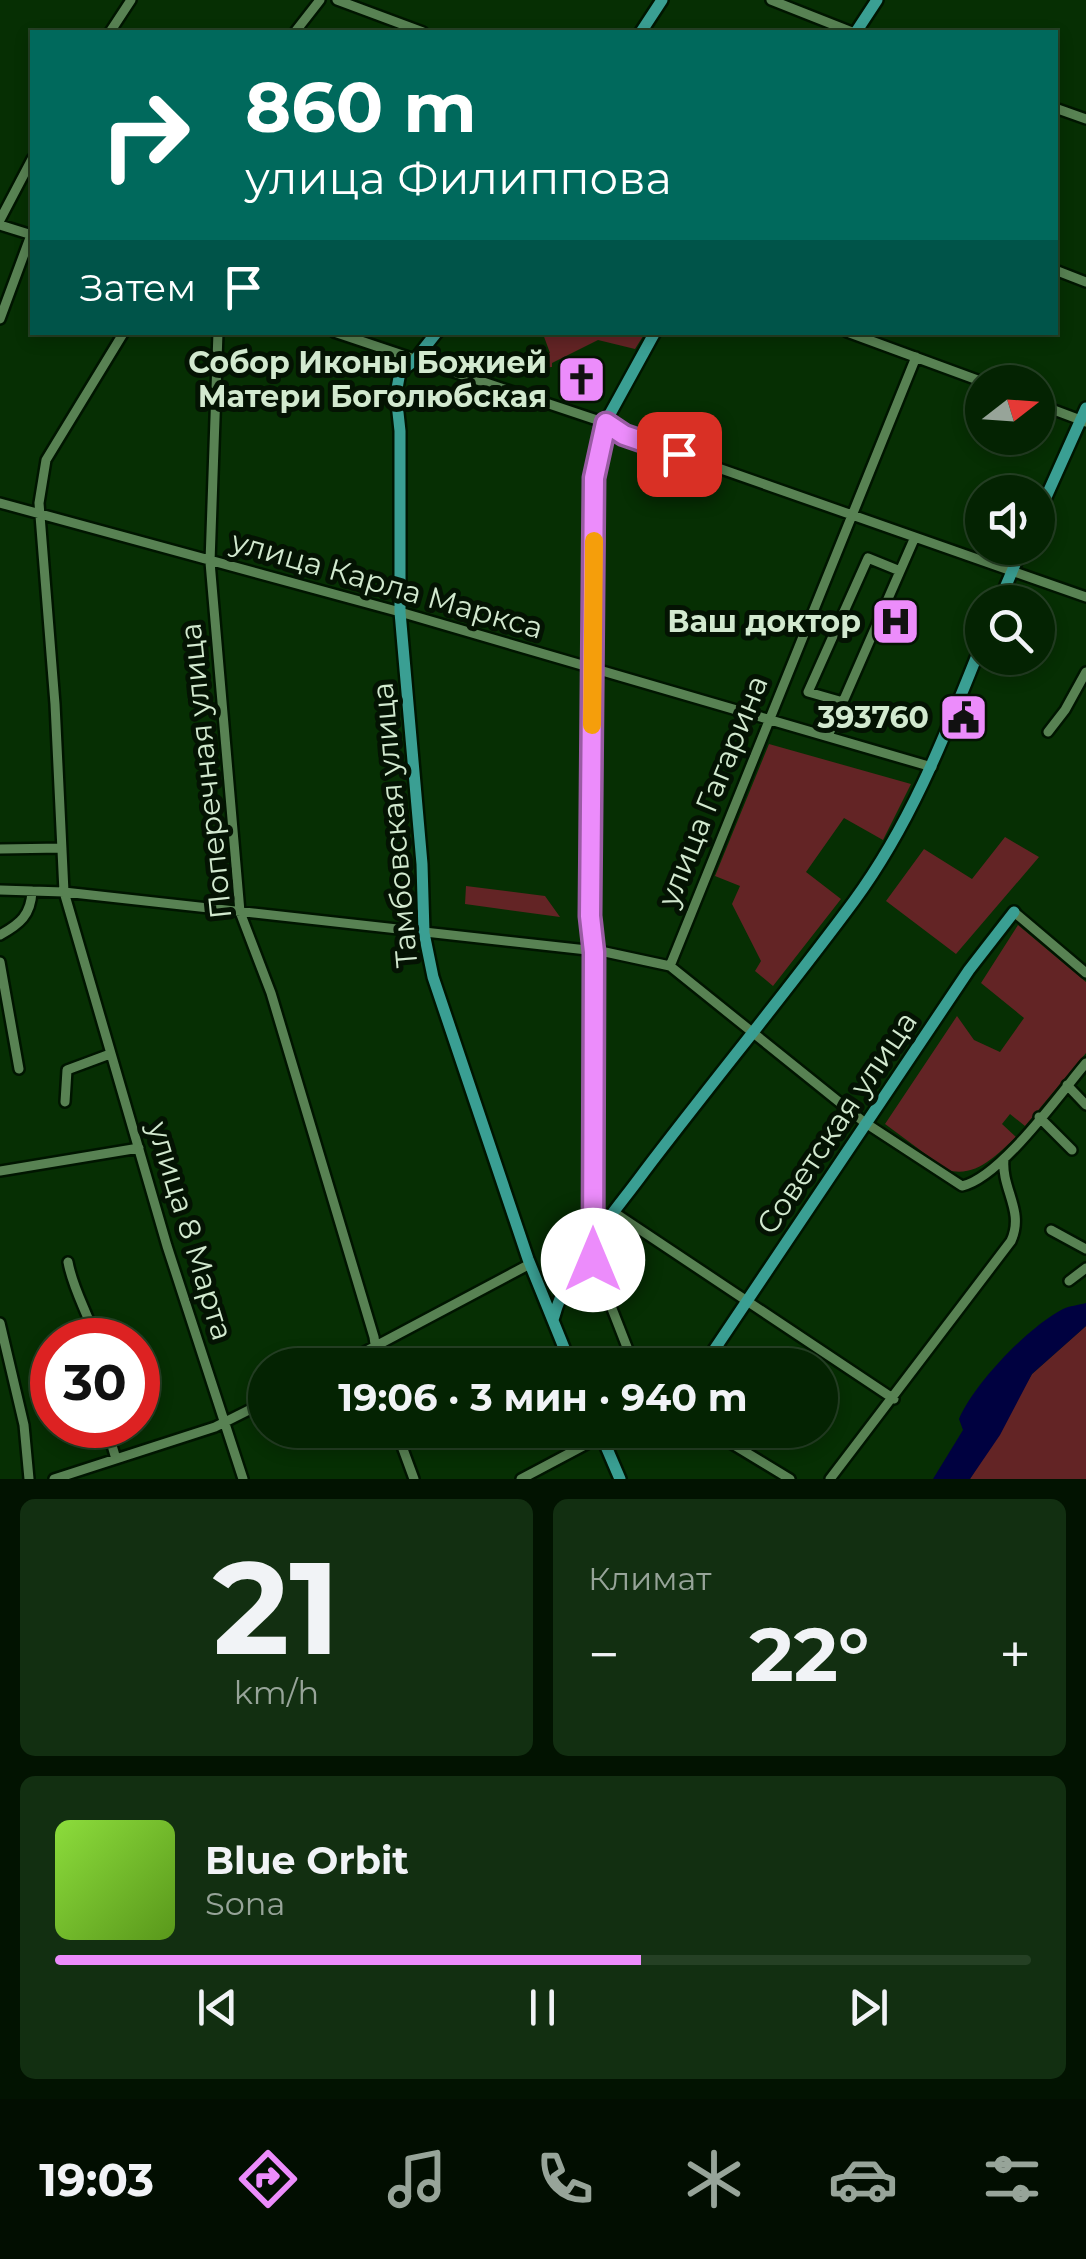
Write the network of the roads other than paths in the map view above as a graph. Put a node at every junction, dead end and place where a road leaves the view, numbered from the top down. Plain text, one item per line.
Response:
1 (130, 0) edge
2 (320, 0) edge
3 (337, 0) edge
4 (662, 0) edge
5 (770, 0) edge
6 (878, 0) edge
7 (111, 30) edge
8 (297, 30) edge
9 (418, 30) edge
10 (643, 30) edge
11 (849, 30) edge
12 (856, 30) edge
13 (1058, 109) edge
14 (1086, 119) edge
15 (30, 163) edge
16 (0, 223) edge
17 (30, 234) edge
18 (30, 240) edge
19 (1058, 271) edge
20 (1086, 282) edge
21 (0, 319) edge
22 (122, 335) edge
23 (218, 335) edge
24 (342, 335) edge
25 (436, 335) edge
26 (653, 335) edge
27 (856, 335) edge
28 (916, 357) junction
29 (414, 361) junction
30 (965, 376) edge
31 (1055, 409) edge
32 (1084, 417) edge
33 (606, 423) junction
34 (1055, 478) edge
35 (0, 503) edge
36 (40, 514) junction
37 (853, 516) junction
38 (914, 537) junction
39 (210, 562) junction
40 (1015, 565) edge
41 (900, 571) junction
42 (1012, 571) junction
43 (1006, 585) edge
44 (1086, 597) edge
45 (400, 612) junction
46 (592, 670) junction
47 (1086, 672) edge
48 (969, 675) edge
49 (843, 702) junction
50 (769, 720) junction
51 (1048, 732) dead end
52 (828, 736) junction
53 (932, 767) junction
54 (62, 848) junction
55 (0, 849) edge
56 (0, 890) edge
57 (32, 891) junction
58 (64, 892) junction
59 (240, 912) junction
60 (1014, 912) joint
61 (424, 933) junction
62 (0, 935) edge
63 (594, 952) junction
64 (0, 962) edge
65 (670, 966) junction
66 (1086, 973) edge
67 (749, 1032) junction
68 (110, 1054) junction
69 (1086, 1063) edge
70 (19, 1070) dead end
71 (1067, 1085) junction
72 (65, 1102) dead end
73 (1086, 1105) edge
74 (1040, 1117) junction
75 (868, 1124) junction
76 (140, 1148) junction
77 (1072, 1150) dead end
78 (1004, 1159) junction
79 (0, 1171) edge
80 (615, 1213) junction
81 (1051, 1230) dead end
82 (591, 1245) junction
83 (1086, 1250) edge
84 (68, 1262) dead end
85 (530, 1264) junction
86 (1086, 1268) edge
87 (1068, 1280) dead end
88 (747, 1302) junction
89 (89, 1318) edge
90 (552, 1320) junction
91 (0, 1323) edge
92 (375, 1347) joint
93 (564, 1348) edge
94 (627, 1348) edge
95 (716, 1348) edge
96 (894, 1399) junction
97 (248, 1410) edge
98 (224, 1421) junction
99 (113, 1448) edge
100 (403, 1448) edge
101 (576, 1448) edge
102 (610, 1448) edge
103 (739, 1448) edge
104 (116, 1459) junction
105 (29, 1479) edge
106 (54, 1479) edge
107 (243, 1479) edge
108 (414, 1479) edge
109 (521, 1479) edge
110 (620, 1479) edge
111 (790, 1479) edge
112 (830, 1479) edge

1 - 7 street
2 - 8 street
3 - 9 street
4 - 10 main road
5 - 11 street
6 - 12 main road
13 - 14 street
15 - 16 street
16 - 17 street
18 - 21 street
19 - 20 street
22 - 36 street, улица 8 Марта
23 - 39 street, Поперечная улица
24 - 29 street
25 - 29 main road, Тамбовская улица
26 - 33 main road
27 - 28 street
28 - 30 street
28 - 37 street, улица Гагарина
29 - 33 street
29 - 45 main road, Тамбовская улица
31 - 32 street
32 - 34 main road
33 - 37 street
33 - 46 main road
35 - 36 street, улица Карла Маркса
36 - 39 street, улица Карла Маркса
36 - 54 street, улица 8 Марта
37 - 38 street
37 - 50 street, улица Гагарина
38 - 41 street
38 - 42 street
39 - 45 street, улица Карла Маркса
39 - 59 street, Поперечная улица
40 - 42 main road
41 - 49 street
41 - 49 street
42 - 43 main road
42 - 44 street
45 - 46 street, улица Карла Маркса
45 - 61 main road, Тамбовская улица
46 - 50 street, улица Карла Маркса
46 - 63 main road
47 - 51 street
48 - 53 main road
49 - 52 street
50 - 52 street, улица Карла Маркса
50 - 65 street, улица Гагарина
52 - 53 street, улица Карла Маркса
53 - 67 main road
54 - 55 street
54 - 58 street, улица 8 Марта
56 - 57 street
57 - 58 street
57 - 62 street
58 - 59 street
58 - 68 street, улица 8 Марта
59 - 61 street
59 - 92 street, Поперечная улица
60 - 66 street
60 - 75 main road, Советская улица
61 - 63 street
61 - 85 main road, Тамбовская улица
63 - 65 street
63 - 82 main road
64 - 70 street
65 - 67 street
67 - 75 street
67 - 80 main road
68 - 72 street
68 - 76 street, улица 8 Марта
69 - 71 street
71 - 73 street
71 - 74 street
74 - 77 street
74 - 78 street
75 - 78 street
75 - 88 main road, Советская улица
76 - 79 street
76 - 98 street, улица 8 Марта
78 - 96 street
80 - 82 main road
80 - 88 street
81 - 83 street
82 - 90 main road
82 - 94 street
84 - 89 street
85 - 90 main road, Тамбовская улица
85 - 92 street
86 - 87 street
88 - 95 main road, Советская улица
88 - 96 street
90 - 93 main road, Тамбовская улица
91 - 105 street
96 - 112 street
97 - 98 street
98 - 104 street
98 - 107 street, улица 8 Марта
99 - 104 street
100 - 108 street
101 - 109 street
102 - 110 main road
103 - 111 street
104 - 106 street

